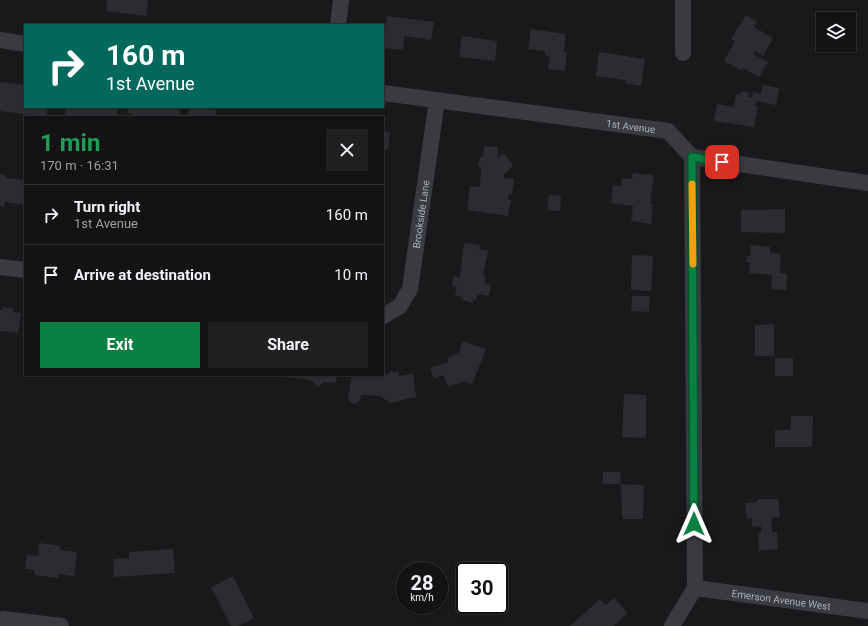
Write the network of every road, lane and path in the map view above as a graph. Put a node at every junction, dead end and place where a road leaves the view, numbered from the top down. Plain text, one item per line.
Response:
1 (341, 0) edge
2 (683, 0) edge
3 (338, 24) edge
4 (0, 40) edge
5 (24, 44) edge
6 (683, 53) dead end
7 (384, 93) edge
8 (437, 100) junction
9 (692, 157) junction
10 (868, 183) edge
11 (0, 267) edge
12 (24, 270) edge
13 (384, 315) edge
14 (695, 588) junction
15 (868, 611) edge
16 (3, 622) edge
17 (61, 626) edge
18 (672, 626) edge

1 - 3 street
2 - 6 street
4 - 5 street
7 - 8 street, 1st Avenue
8 - 9 street, 1st Avenue
8 - 13 street, Brookside Lane
9 - 10 street
9 - 14 street
11 - 12 street
14 - 15 street, Emerson Avenue West
14 - 18 street
16 - 17 street

